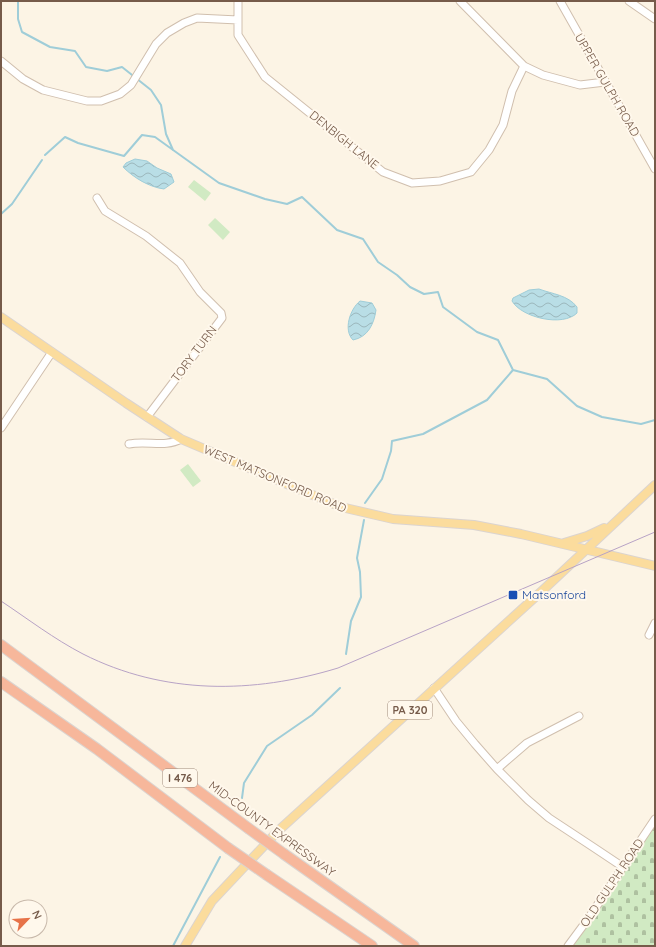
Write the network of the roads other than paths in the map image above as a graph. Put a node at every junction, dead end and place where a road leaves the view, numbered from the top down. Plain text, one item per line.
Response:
1 (238, 1) edge
2 (460, 1) edge
3 (560, 1) edge
4 (629, 1) edge
5 (655, 19) edge
6 (238, 20) junction
7 (1, 61) edge
8 (524, 66) junction
9 (605, 82) junction
10 (655, 169) edge
11 (97, 198) dead end
12 (1, 318) edge
13 (52, 352) junction
14 (147, 417) junction
15 (1, 428) edge
16 (181, 439) junction
17 (129, 444) dead end
18 (655, 485) edge
19 (612, 525) junction
20 (562, 544) junction
21 (585, 549) junction
22 (655, 566) edge
23 (655, 623) edge
24 (648, 635) dead end
25 (1, 645) edge
26 (1, 682) edge
27 (434, 688) junction
28 (579, 716) dead end
29 (497, 770) junction
30 (655, 819) edge
31 (623, 867) junction
32 (186, 946) edge
33 (372, 946) edge
34 (414, 946) edge
35 (568, 946) edge

1 - 6 street, DENBIGH LANE
2 - 8 street
3 - 9 street, UPPER GULPH ROAD
4 - 5 street
6 - 7 street
6 - 8 street, DENBIGH LANE
8 - 9 street
9 - 10 street, UPPER GULPH ROAD
11 - 14 street, TORY TURN
12 - 13 main road, WEST MATSONFORD ROAD
13 - 14 main road, WEST MATSONFORD ROAD
13 - 15 street
14 - 16 main road, WEST MATSONFORD ROAD
16 - 17 street
16 - 20 main road, WEST MATSONFORD ROAD
18 - 19 main road, PA 320
19 - 20 main road
19 - 21 main road, PA 320
20 - 21 main road, WEST MATSONFORD ROAD
21 - 22 main road, WEST MATSONFORD ROAD
21 - 27 main road, PA 320
23 - 24 street
25 - 34 highway, MID-COUNTY EXPRESSWAY / I 476, bridge
26 - 33 highway, I 476, bridge
27 - 29 street
27 - 32 main road, PA 320
28 - 29 street
29 - 31 street
30 - 31 street, OLD GULPH ROAD
31 - 35 street, OLD GULPH ROAD

